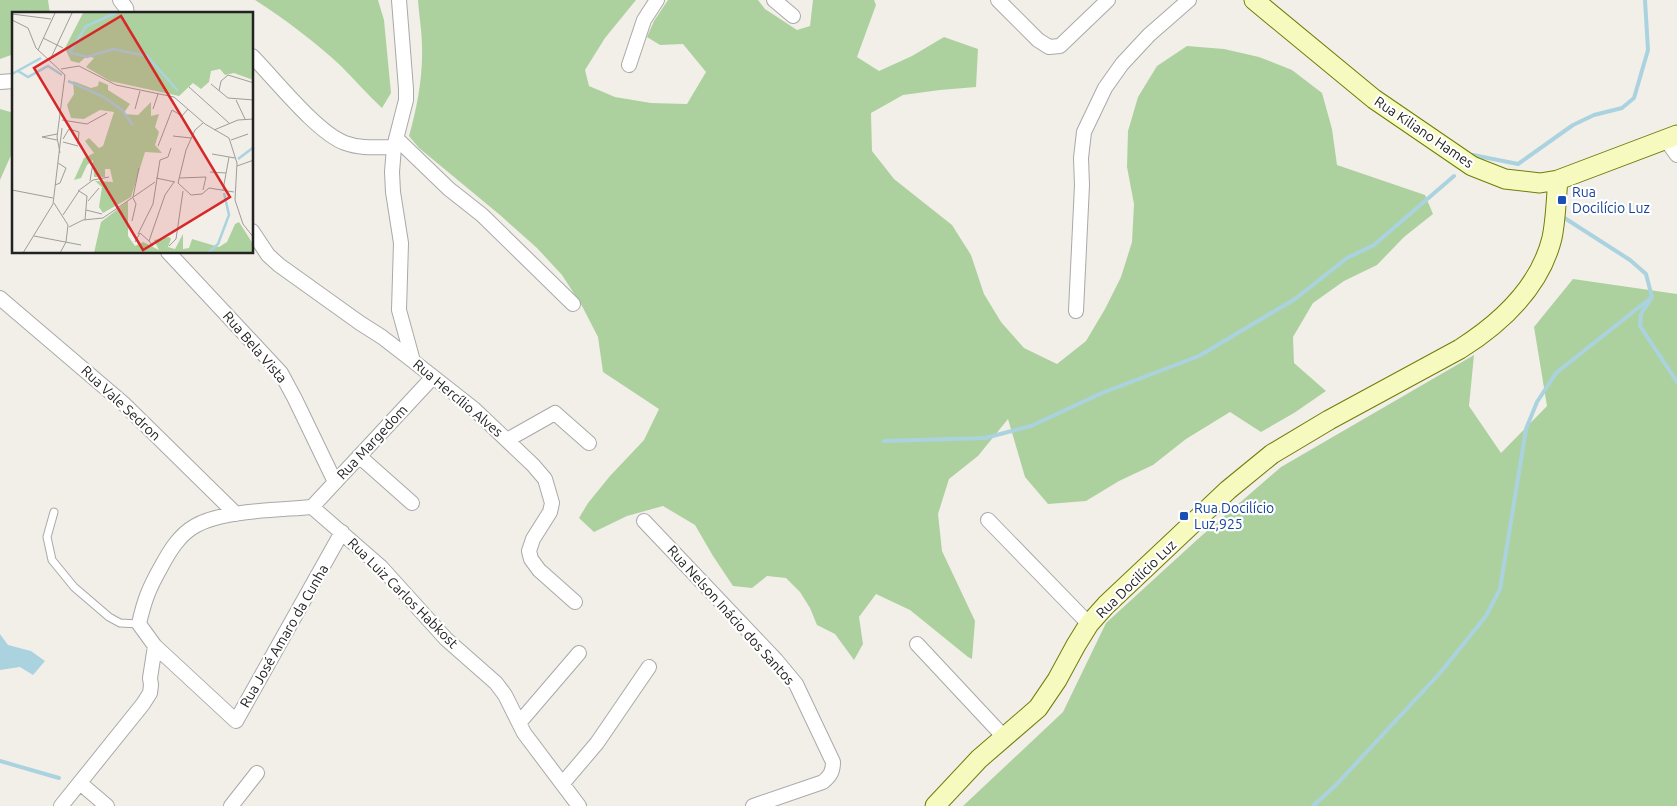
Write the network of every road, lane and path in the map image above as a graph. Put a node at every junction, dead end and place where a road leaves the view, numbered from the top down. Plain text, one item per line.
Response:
1 (120, 0) edge
2 (399, 0) edge
3 (658, 0) edge
4 (774, 0) edge
5 (998, 0) edge
6 (1108, 0) edge
7 (1189, 0) edge
8 (1254, 0) edge
9 (127, 12) edge
10 (793, 16) dead end
11 (254, 58) edge
12 (629, 65) dead end
13 (395, 142) junction
14 (1673, 143) edge
15 (1558, 180) junction
16 (254, 233) edge
17 (170, 254) edge
18 (0, 298) edge
19 (573, 304) dead end
20 (1076, 311) dead end
21 (414, 361) junction
22 (433, 377) junction
23 (507, 440) junction
24 (589, 443) dead end
25 (359, 456) junction
26 (336, 482) junction
27 (412, 503) dead end
28 (312, 507) junction
29 (54, 512) dead end
30 (236, 514) junction
31 (988, 520) dead end
32 (644, 521) dead end
33 (342, 532) junction
34 (575, 602) dead end
35 (139, 624) junction
36 (1089, 624) junction
37 (916, 644) dead end
38 (155, 646) junction
39 (579, 653) dead end
40 (649, 667) dead end
41 (519, 723) junction
42 (1004, 737) junction
43 (257, 773) dead end
44 (80, 783) junction
45 (563, 783) junction
46 (61, 806) edge
47 (107, 806) edge
48 (231, 806) edge
49 (579, 806) edge
50 (753, 806) edge
51 (934, 806) edge

1 - 9 street
2 - 13 street
3 - 12 street
4 - 10 street
5 - 6 street
7 - 20 street
8 - 15 main road, Rua Kiliano Hames
11 - 13 street
13 - 19 street
13 - 21 street
14 - 15 main road, Rua Kiliano Hames
15 - 36 main road, Rua Docilício Luz
16 - 21 street, Rua Hercílio Alves
17 - 26 street, Rua Bela Vista
18 - 30 street, Rua Vale Sedron
21 - 22 street, Rua Hercílio Alves
22 - 23 street, Rua Hercílio Alves
22 - 25 street, Rua Margedom
23 - 24 street
23 - 34 street, Rua Hercílio Alves
25 - 26 street, Rua Margedom
25 - 27 street
26 - 28 street, Rua Margedom
28 - 30 street
28 - 33 street, Rua Luiz Carlos Habkost
29 - 35 lane
30 - 35 street
31 - 36 street
32 - 50 street, Rua Nelson Inácio dos Santos
33 - 38 street, Rua José Amaro da Cunha
33 - 41 street, Rua Luiz Carlos Habkost
35 - 38 street
36 - 42 main road, Rua Docilício Luz
37 - 42 street
38 - 44 street
39 - 41 street
40 - 45 street
41 - 45 street, Rua Luiz Carlos Habkost
42 - 51 main road, Rua Docilício Luz
43 - 48 street
44 - 46 street
44 - 47 street
45 - 49 street, Rua Luiz Carlos Habkost

